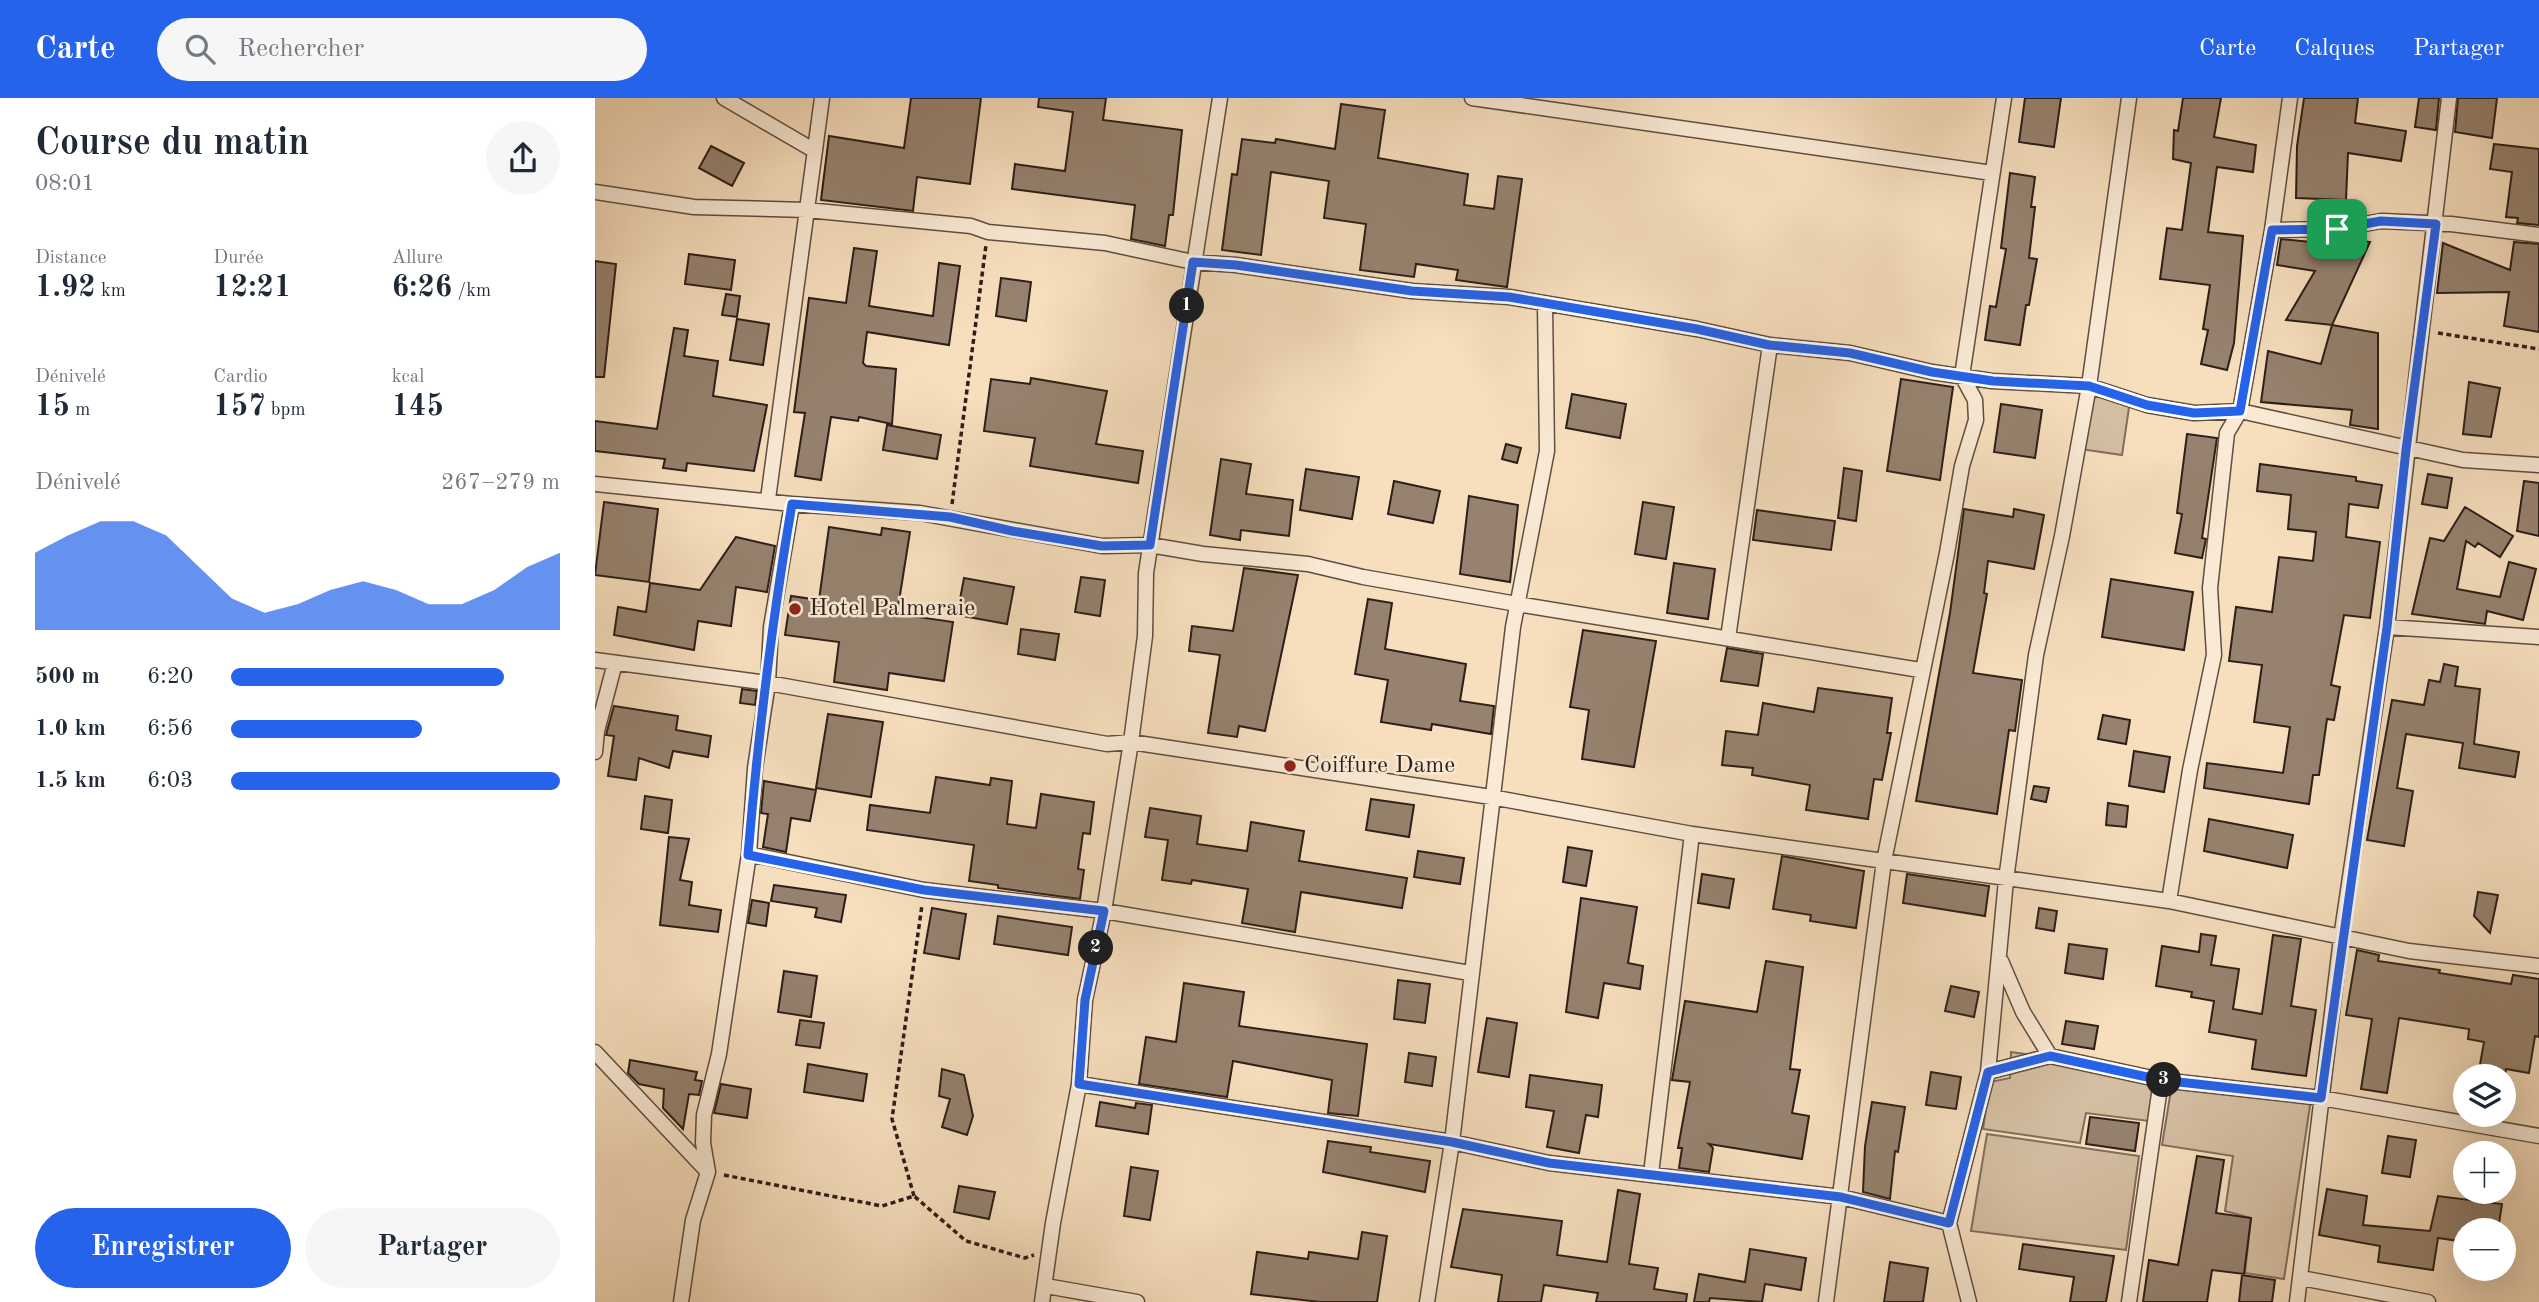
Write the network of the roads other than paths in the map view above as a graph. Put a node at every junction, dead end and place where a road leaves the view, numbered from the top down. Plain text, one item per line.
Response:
1 (724, 98) edge
2 (823, 98) edge
3 (1220, 98) edge
4 (1472, 98) edge
5 (1586, 98) edge
6 (2004, 98) edge
7 (2129, 98) edge
8 (2290, 98) edge
9 (2449, 98) edge
10 (1584, 114) junction
11 (815, 151) junction
12 (1992, 173) junction
13 (595, 192) edge
14 (807, 210) junction
15 (2436, 224) junction
16 (2272, 230) junction
17 (2539, 235) edge
18 (1193, 262) junction
19 (1545, 305) junction
20 (1769, 345) junction
21 (1962, 376) junction
22 (2089, 386) junction
23 (2240, 411) junction
24 (2406, 450) junction
25 (2539, 465) edge
26 (595, 484) edge
27 (768, 499) junction
28 (792, 504) junction
29 (1150, 545) junction
30 (1517, 604) junction
31 (2387, 627) junction
32 (2539, 637) edge
33 (1728, 638) junction
34 (595, 660) edge
35 (615, 663) junction
36 (1920, 670) junction
37 (768, 683) junction
38 (1131, 742) junction
39 (595, 752) edge
40 (1491, 797) junction
41 (1692, 834) junction
42 (748, 855) junction
43 (1884, 861) junction
44 (2007, 880) junction
45 (2169, 901) junction
46 (1104, 911) junction
47 (2341, 938) junction
48 (2000, 956) junction
49 (2539, 965) edge
50 (1470, 973) junction
51 (595, 1052) edge
52 (2050, 1056) junction
53 (1988, 1072) junction
54 (2161, 1080) junction
55 (1079, 1084) junction
56 (2321, 1098) junction
57 (2539, 1136) edge
58 (1452, 1142) junction
59 (708, 1172) junction
60 (1651, 1174) junction
61 (1841, 1197) junction
62 (1949, 1223) junction
63 (2301, 1278) junction
64 (1046, 1286) junction
65 (681, 1302) edge
66 (1042, 1302) edge
67 (1137, 1302) edge
68 (1427, 1302) edge
69 (1826, 1302) edge
70 (1969, 1302) edge
71 (2129, 1302) edge
72 (2297, 1302) edge
73 (2428, 1302) edge

1 - 11 street
2 - 11 street
3 - 18 street
4 - 10 street
5 - 10 street
6 - 12 street
7 - 22 street
8 - 16 street
9 - 15 street
10 - 12 street
11 - 14 street
12 - 21 street
13 - 14 street
14 - 18 street
14 - 27 street
15 - 16 street
15 - 17 street
15 - 24 street
16 - 23 street
18 - 19 street
18 - 29 street
19 - 20 street
19 - 30 street
20 - 21 street
20 - 33 street
21 - 22 street
21 - 36 street
22 - 23 street
22 - 44 street
23 - 24 street
23 - 45 street
24 - 25 street
24 - 31 street
26 - 27 street
27 - 28 street
28 - 29 street
28 - 37 street
29 - 30 street
29 - 38 street
30 - 33 street
30 - 40 street
31 - 32 street
31 - 47 street
33 - 36 street
34 - 35 street
35 - 37 street
35 - 39 street
36 - 43 street
37 - 38 street
37 - 42 street
38 - 40 street
38 - 46 street
40 - 41 street
40 - 50 street
41 - 43 street
41 - 60 street
42 - 46 street
42 - 59 street
43 - 44 street
43 - 61 street
44 - 45 street
44 - 48 street
45 - 47 street
46 - 50 street
46 - 55 street
47 - 49 street
47 - 56 street
48 - 52 street
48 - 53 street
50 - 58 street
51 - 59 street
52 - 53 street
52 - 54 street
53 - 62 street
54 - 56 street
54 - 71 street
55 - 58 street
55 - 64 street
56 - 57 street
56 - 63 street
58 - 60 street
58 - 68 street
59 - 65 street
60 - 61 street
61 - 62 street
61 - 69 street
62 - 70 street
63 - 72 street
63 - 73 street
64 - 66 street
64 - 67 street

